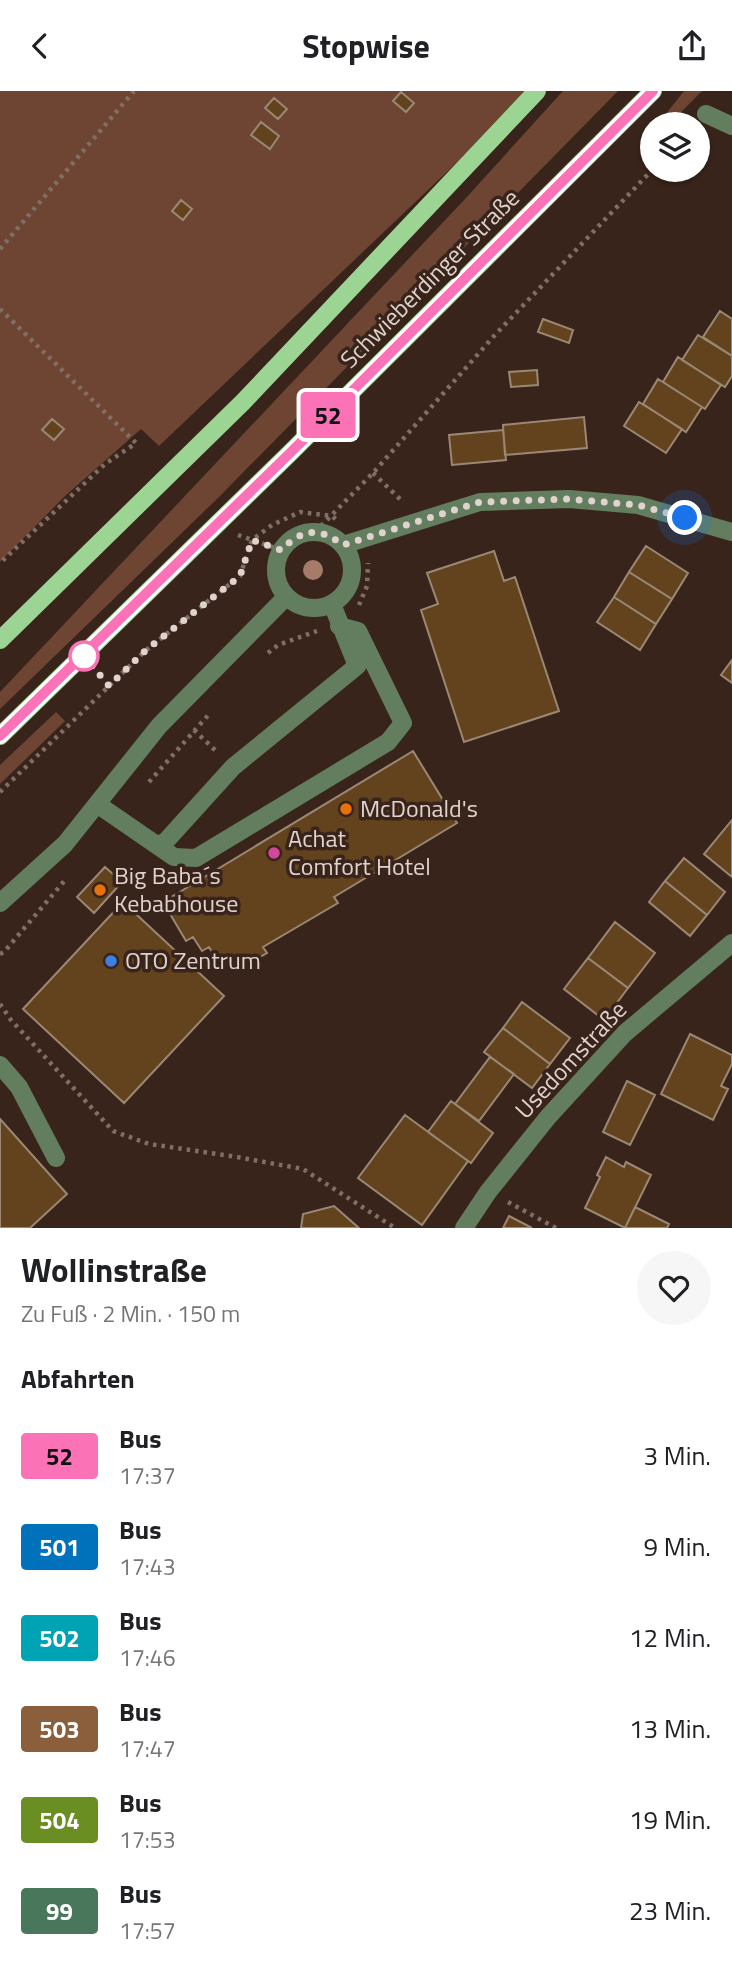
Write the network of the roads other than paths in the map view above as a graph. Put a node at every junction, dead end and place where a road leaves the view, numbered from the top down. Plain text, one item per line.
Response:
1 (537, 91) edge
2 (653, 91) edge
3 (710, 116) edge
4 (732, 126) edge
5 (732, 532) edge
6 (343, 545) junction
7 (286, 597) junction
8 (332, 604) junction
9 (338, 624) junction
10 (0, 640) edge
11 (0, 736) edge
12 (97, 804) junction
13 (158, 846) junction
14 (0, 903) edge
15 (732, 943) edge
16 (0, 1065) edge
17 (56, 1158) dead end
18 (464, 1228) edge

1 - 10 main road, Schwieberdinger Straße
2 - 11 main road, Schwieberdinger Straße
3 - 4 street
5 - 6 street
6 - 7 street
6 - 8 street
7 - 8 street
7 - 12 street
8 - 9 street
9 - 13 street
9 - 13 street
12 - 13 street
12 - 14 street
15 - 18 street, Usedomstraße
16 - 17 street

